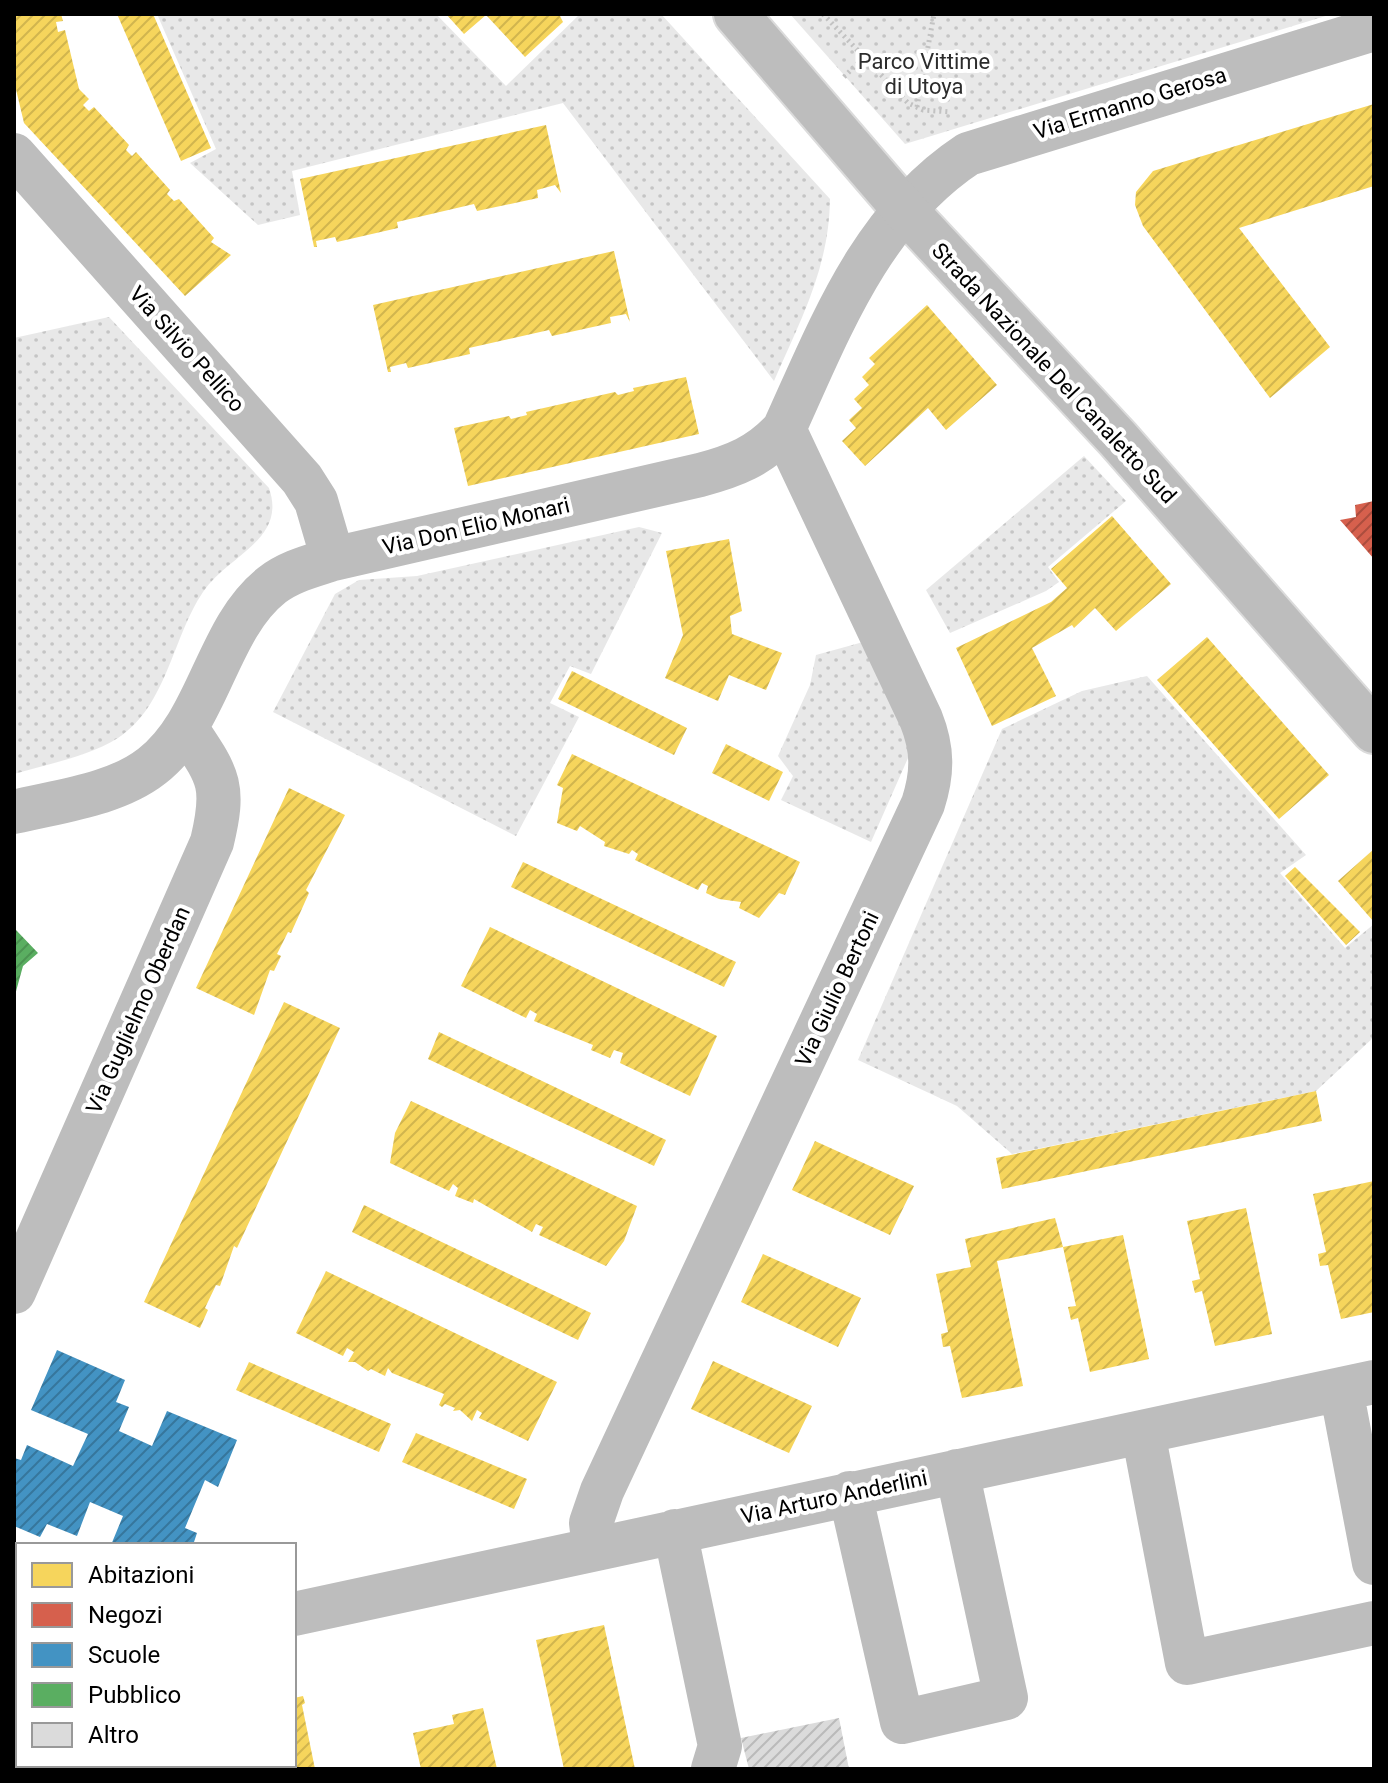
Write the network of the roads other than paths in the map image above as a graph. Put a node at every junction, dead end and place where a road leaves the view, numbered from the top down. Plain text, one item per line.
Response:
1 (736, 14) edge
2 (1374, 29) edge
3 (14, 155) edge
4 (903, 208) junction
5 (784, 429) junction
6 (333, 559) junction
7 (186, 728) junction
8 (1374, 731) edge
9 (14, 812) edge
10 (14, 1292) edge
11 (1358, 1385) edge
12 (1143, 1432) junction
13 (957, 1471) junction
14 (850, 1493) junction
15 (675, 1531) junction
16 (594, 1548) junction
17 (1374, 1563) edge
18 (296, 1614) edge
19 (1374, 1623) edge
20 (713, 1769) edge

1 - 4 street, Strada Nazionale Del Canaletto Sud
2 - 4 street, Via Ermanno Gerosa
3 - 6 street, Via Silvio Pellico
4 - 5 street, Via Don Elio Monari
4 - 8 street, Strada Nazionale Del Canaletto Sud
5 - 6 street, Via Don Elio Monari
5 - 16 street, Via Giulio Bertoni
6 - 7 street, Via Don Elio Monari
7 - 9 street, Via Don Elio Monari
7 - 10 street, Via Guglielmo Oberdan
11 - 12 street, Via Arturo Anderlini
11 - 17 street
12 - 13 street, Via Arturo Anderlini
12 - 19 street
13 - 14 street, Via Arturo Anderlini
13 - 14 street
14 - 15 street, Via Arturo Anderlini
15 - 16 street, Via Arturo Anderlini
15 - 20 street
16 - 18 street, Via Arturo Anderlini

